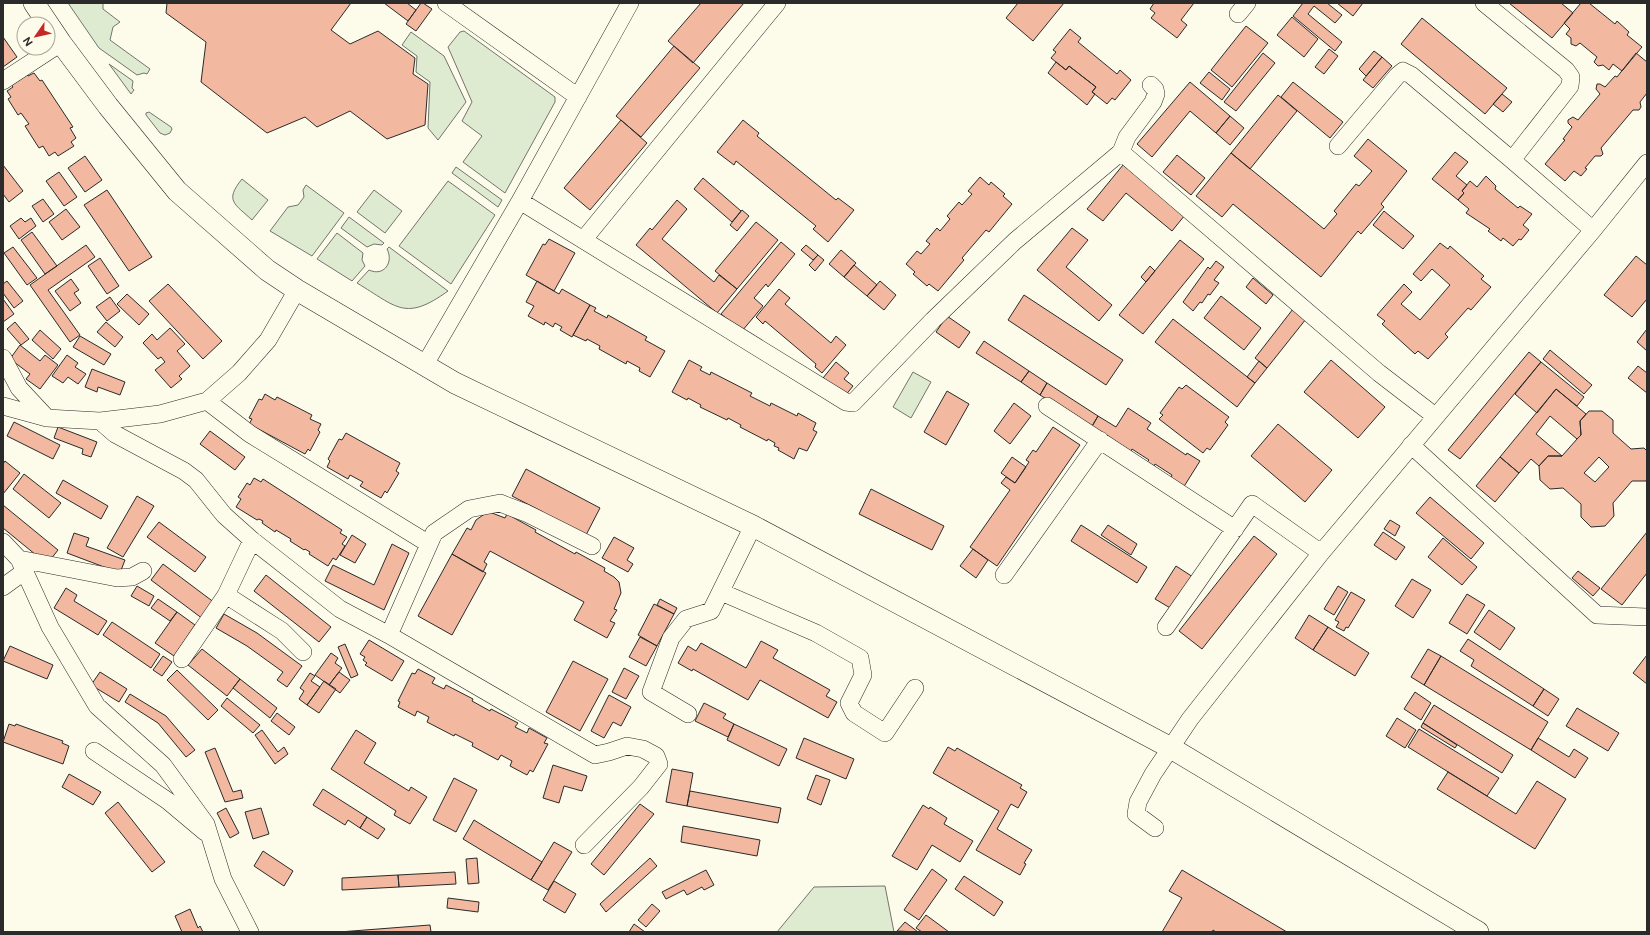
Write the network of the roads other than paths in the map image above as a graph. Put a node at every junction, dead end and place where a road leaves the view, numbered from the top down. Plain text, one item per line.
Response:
1 (34, 3) edge
2 (446, 3) edge
3 (630, 3) edge
4 (777, 3) edge
5 (1484, 3) edge
6 (61, 43) junction
7 (3, 81) edge
8 (1151, 85) dead end
9 (578, 98) junction
10 (1338, 146) dead end
11 (1121, 152) junction
12 (1512, 160) junction
13 (1647, 163) edge
14 (520, 200) junction
15 (1593, 230) junction
16 (584, 239) junction
17 (297, 290) junction
18 (3, 358) edge
19 (424, 366) junction
20 (207, 401) junction
21 (3, 406) edge
22 (1047, 406) dead end
23 (1435, 416) junction
24 (47, 418) junction
25 (100, 421) junction
26 (1100, 440) junction
27 (1411, 446) junction
28 (753, 526) junction
29 (1235, 529) junction
30 (252, 540) junction
31 (3, 542) edge
32 (429, 544) junction
33 (592, 546) dead end
34 (1321, 553) junction
35 (22, 565) junction
36 (143, 571) dead end
37 (1004, 575) dead end
38 (3, 587) edge
39 (721, 592) junction
40 (226, 595) junction
41 (1647, 617) edge
42 (1166, 627) dead end
43 (388, 635) junction
44 (303, 652) dead end
45 (182, 659) dead end
46 (915, 688) dead end
47 (688, 714) dead end
48 (1171, 748) junction
49 (94, 751) dead end
50 (1155, 828) dead end
51 (211, 837) junction
52 (584, 845) dead end
53 (250, 932) edge
54 (1478, 932) edge

1 - 6 main road
2 - 9 street
3 - 9 street
4 - 16 street
5 - 12 street
6 - 7 street
6 - 17 main road
8 - 11 street
9 - 14 street
10 - 12 street
11 - 16 street
11 - 23 street
12 - 15 street
13 - 15 street
14 - 16 street
14 - 19 street
15 - 23 street
17 - 19 main road
17 - 20 street
18 - 24 street
19 - 28 main road
20 - 25 street
20 - 32 street
21 - 24 street
22 - 26 street
23 - 27 street
24 - 25 street
25 - 30 street
26 - 29 street
26 - 37 street
27 - 34 street
27 - 41 street
28 - 39 street
28 - 48 main road
29 - 34 street
29 - 42 street
30 - 40 street
30 - 43 street
31 - 35 street
32 - 33 street
32 - 43 street
34 - 48 street
35 - 36 street
35 - 38 street
35 - 51 street
39 - 46 street
39 - 47 street
40 - 44 street
40 - 45 street
43 - 52 street
48 - 50 street
48 - 54 main road
49 - 51 street
51 - 53 street

